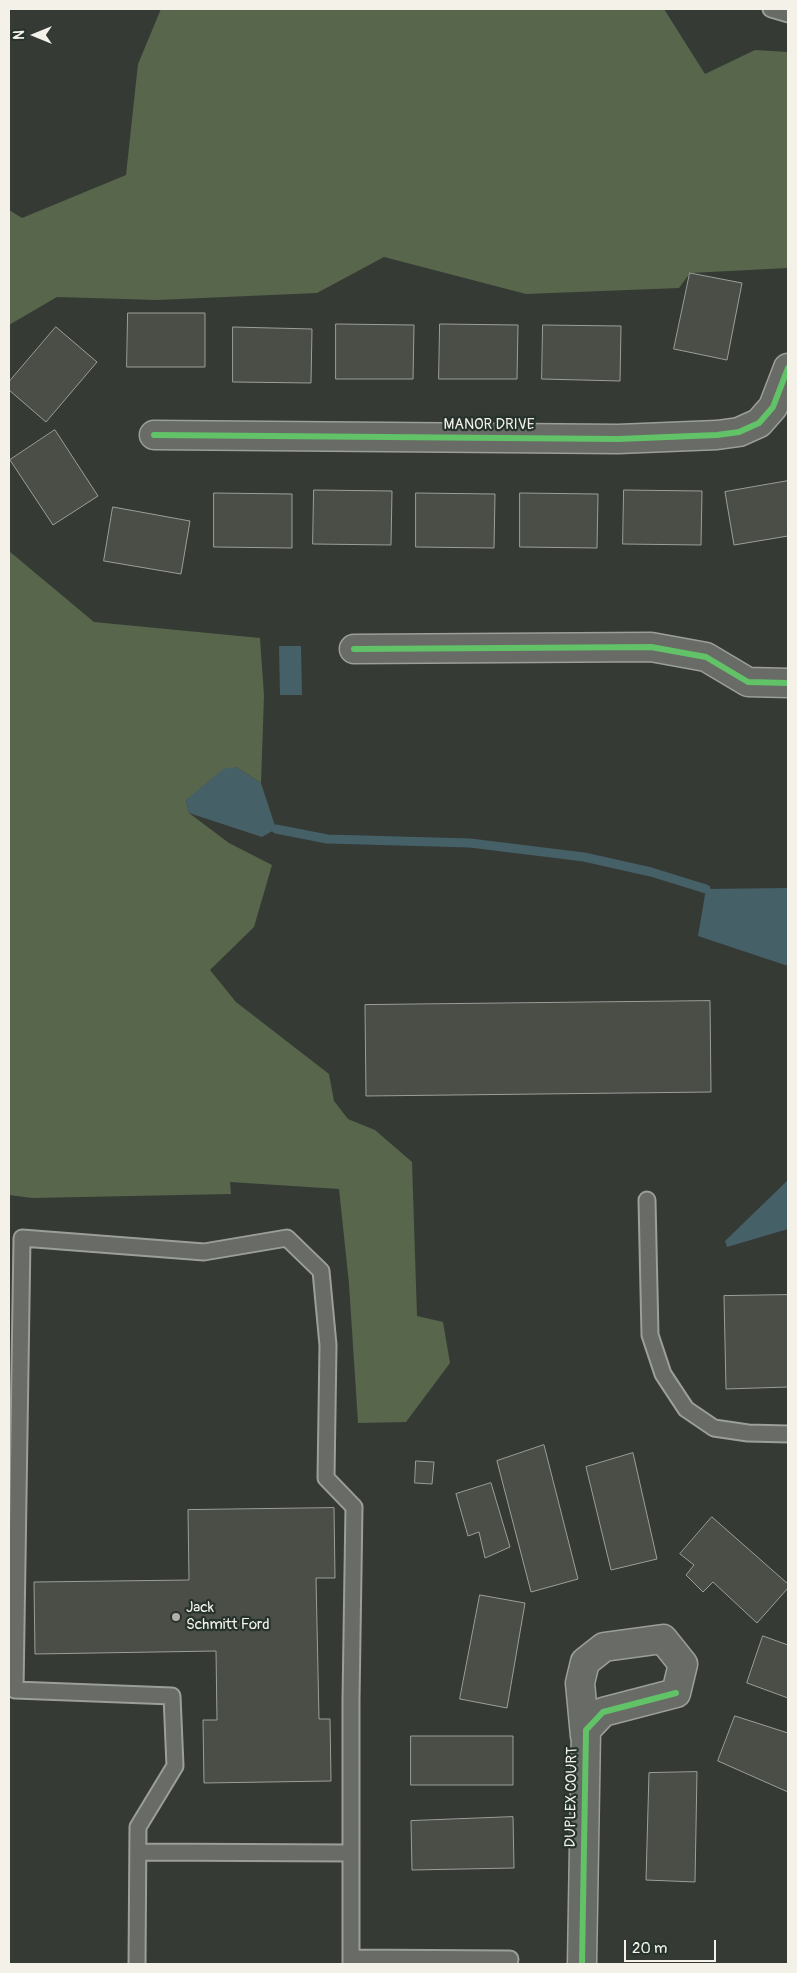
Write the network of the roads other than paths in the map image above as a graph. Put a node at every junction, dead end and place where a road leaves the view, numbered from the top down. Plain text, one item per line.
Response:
1 (772, 9) edge
2 (788, 14) edge
3 (788, 368) edge
4 (154, 435) dead end
5 (354, 649) dead end
6 (788, 683) edge
7 (647, 1200) dead end
8 (788, 1434) edge
9 (585, 1736) dead end
10 (138, 1852) junction
11 (351, 1853) junction
12 (351, 1961) edge
13 (408, 1961) edge
14 (137, 1964) edge
15 (510, 1964) edge
16 (582, 1964) edge

1 - 2 lane
3 - 4 street, MANOR DRIVE
5 - 6 street
7 - 8 lane
9 - 16 street, DUPLEX COURT
10 - 11 lane
10 - 11 lane
10 - 14 lane
11 - 12 lane
12 - 13 lane
13 - 15 lane

